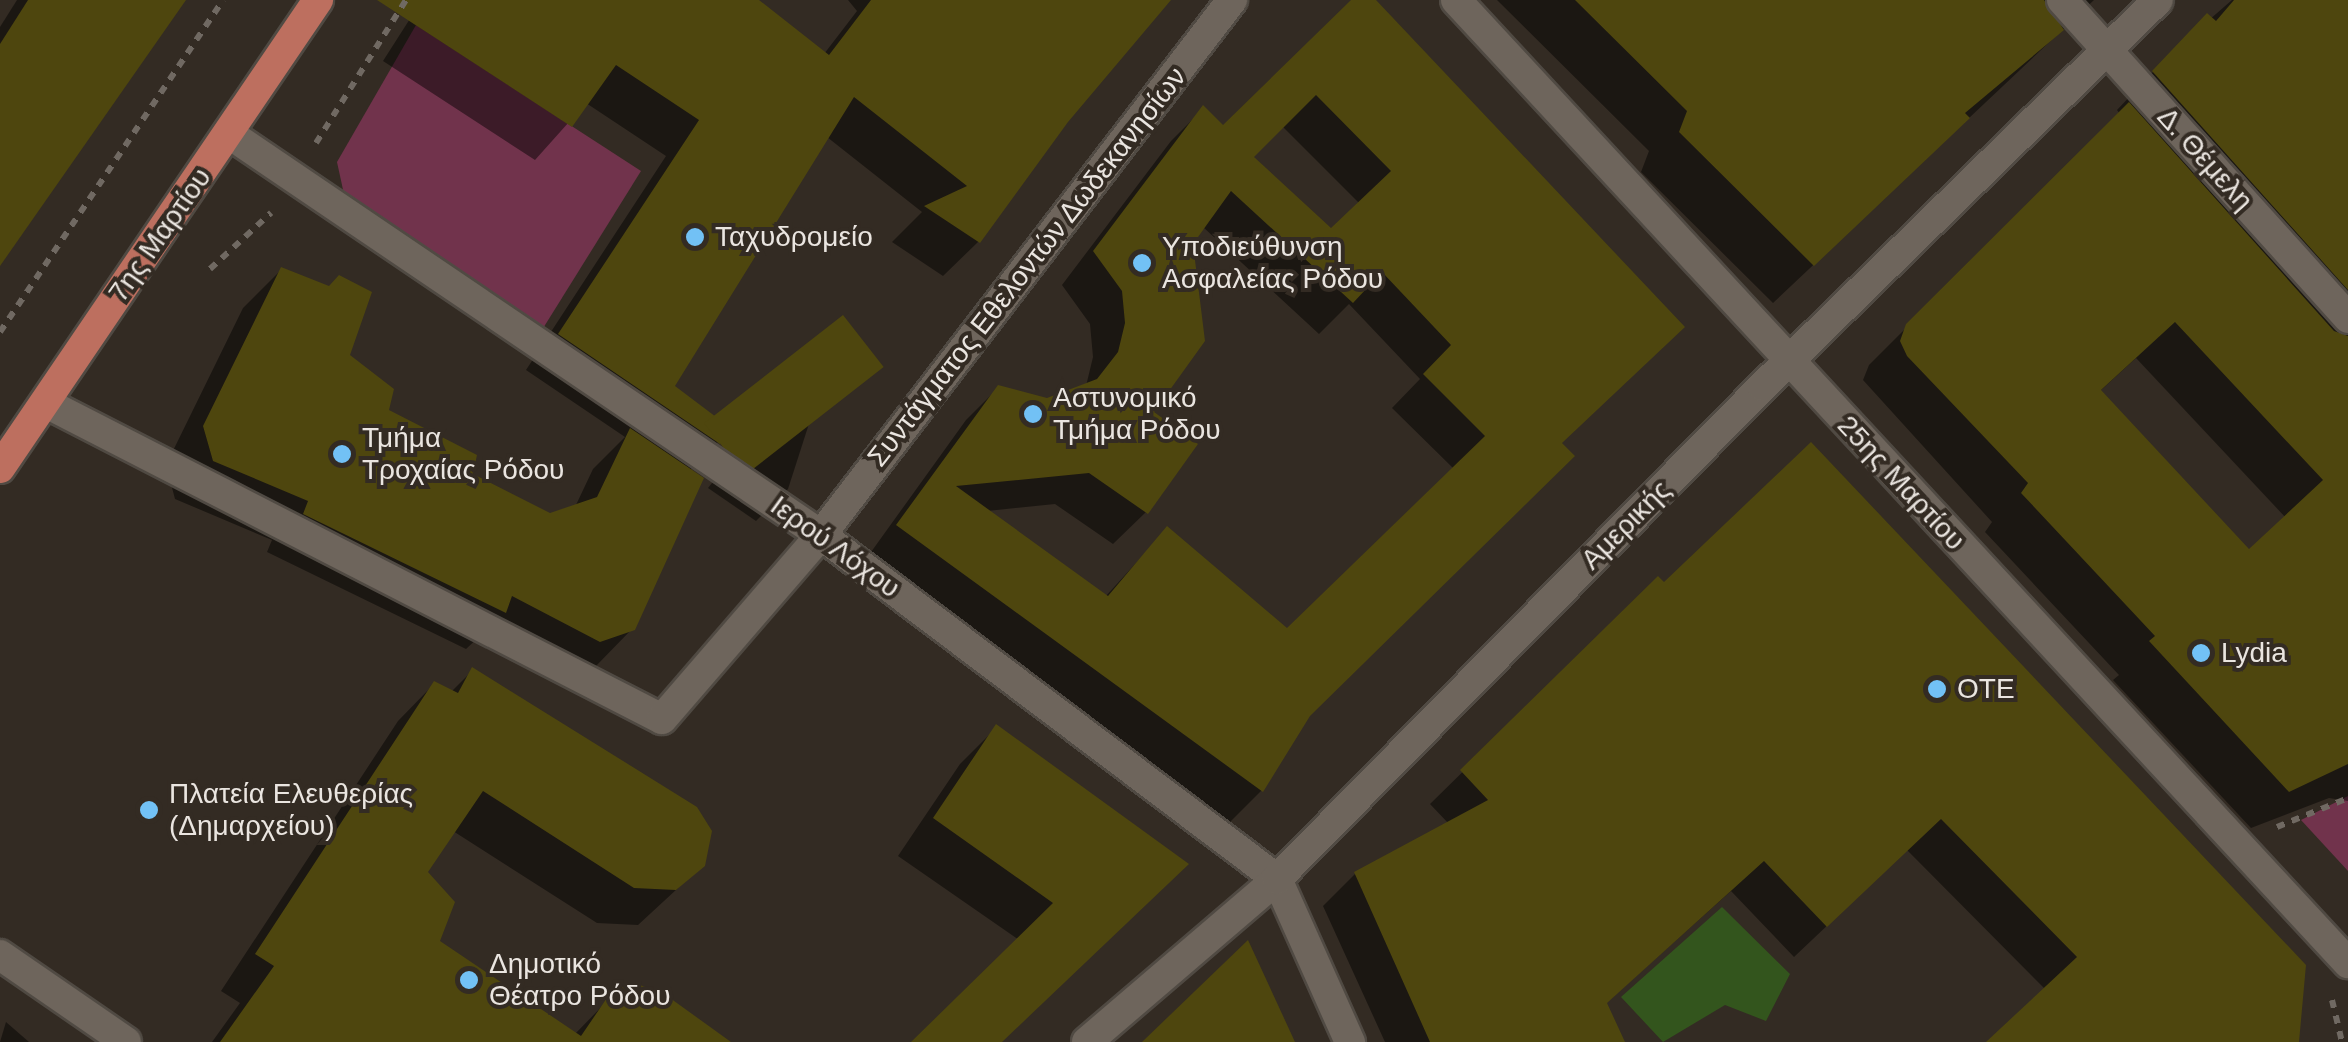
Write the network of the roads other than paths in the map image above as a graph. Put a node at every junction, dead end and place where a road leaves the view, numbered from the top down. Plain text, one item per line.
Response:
1 (318, 0) edge
2 (1232, 0) edge
3 (1456, 0) edge
4 (2062, 0) edge
5 (2158, 0) edge
6 (2107, 52) junction
7 (231, 135) junction
8 (2348, 318) edge
9 (1788, 362) junction
10 (46, 403) junction
11 (0, 468) edge
12 (822, 535) junction
13 (1277, 879) junction
14 (0, 955) edge
15 (2348, 963) edge
16 (124, 1041) edge
17 (1087, 1042) edge
18 (1350, 1042) edge

1 - 7 main road, 7ης Μαρτίου
2 - 12 street, Συντάγματος Εθελοντών Δωδεκανησίων
3 - 9 street, 25ης Μαρτίου
4 - 6 street, Δ. Θέμελη
5 - 6 street, Αμερικής
6 - 8 street, Δ. Θέμελη
6 - 9 street, Αμερικής
7 - 10 main road, 7ης Μαρτίου
7 - 12 street, Ιερού Λόχου
9 - 13 street, Αμερικής
9 - 15 street, 25ης Μαρτίου
10 - 11 main road, 7ης Μαρτίου
10 - 12 street, Συντάγματος Εθελοντών Δωδεκανησίων
12 - 13 street, Ιερού Λόχου
13 - 17 street, Αμερικής
13 - 18 street, Ιερού Λόχου
14 - 16 street

